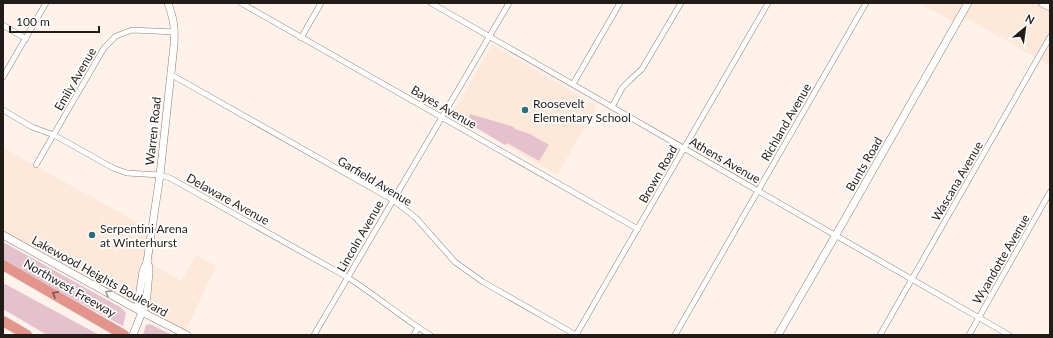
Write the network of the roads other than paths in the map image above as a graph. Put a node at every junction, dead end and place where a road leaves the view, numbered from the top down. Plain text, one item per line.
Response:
1 (46, 3) edge
2 (168, 3) edge
3 (241, 3) edge
4 (321, 3) edge
5 (431, 3) edge
6 (509, 3) edge
7 (620, 3) edge
8 (681, 3) edge
9 (768, 3) edge
10 (866, 3) edge
11 (968, 3) edge
12 (1042, 3) edge
13 (1050, 8) edge
14 (3, 25) edge
15 (175, 32) junction
16 (489, 36) junction
17 (1050, 37) edge
18 (301, 38) junction
19 (26, 39) junction
20 (170, 74) junction
21 (3, 77) edge
22 (573, 84) junction
23 (612, 107) junction
24 (3, 110) edge
25 (442, 117) junction
26 (54, 135) junction
27 (684, 148) junction
28 (36, 165) dead end
29 (160, 175) junction
30 (758, 191) junction
31 (1050, 192) edge
32 (393, 200) junction
33 (638, 229) junction
34 (3, 235) edge
35 (836, 235) junction
36 (3, 265) edge
37 (348, 277) junction
38 (912, 279) junction
39 (142, 312) junction
40 (979, 317) junction
41 (3, 321) edge
42 (418, 327) junction
43 (27, 335) edge
44 (124, 335) edge
45 (133, 335) edge
46 (187, 335) edge
47 (314, 335) edge
48 (414, 335) edge
49 (430, 335) edge
50 (576, 335) edge
51 (675, 335) edge
52 (778, 335) edge
53 (880, 335) edge
54 (968, 335) edge
55 (1009, 335) edge

1 - 19 street
2 - 15 main road, Warren Road
3 - 18 street, Bayes Avenue
4 - 18 street
5 - 16 street, Athens Avenue
6 - 16 street, Lincoln Avenue
7 - 22 street
8 - 23 street
9 - 27 street, Brown Road
10 - 30 street, Richland Avenue
11 - 35 main road, Bunts Road
12 - 13 main road
14 - 19 street
15 - 20 main road, Warren Road
15 - 26 street, Emily Avenue
16 - 22 street, Athens Avenue
16 - 25 street, Lincoln Avenue
17 - 38 street, Wascana Avenue
18 - 25 street, Bayes Avenue
19 - 21 street
20 - 29 main road, Warren Road
20 - 32 street, Garfield Avenue
22 - 23 street, Athens Avenue
23 - 27 street, Athens Avenue
24 - 26 street, Delaware Avenue
25 - 32 street, Lincoln Avenue
25 - 33 street, Bayes Avenue
26 - 28 street, Emily Avenue
26 - 29 street, Delaware Avenue
27 - 30 street, Athens Avenue
27 - 33 street, Brown Road
29 - 37 street, Delaware Avenue
29 - 39 main road, Warren Road
30 - 35 street, Athens Avenue
30 - 51 street, Richland Avenue
31 - 40 street, Wyandotte Avenue
32 - 37 street, Lincoln Avenue
32 - 50 street, Garfield Avenue
33 - 50 street, Brown Road
39 -> 34 main road, Lakewood Heights Boulevard
35 - 38 street, Athens Avenue
35 - 52 main road, Bunts Road
44 -> 36 highway, Northwest Freeway
37 - 42 street, Delaware Avenue
37 - 47 street, Lincoln Avenue
38 - 40 street, Athens Avenue
38 - 53 street, Wascana Avenue
39 - 45 main road, Warren Road
39 - 46 main road, Lakewood Heights Boulevard
40 - 54 street, Wyandotte Avenue
40 - 55 street, Athens Avenue
41 - 43 highway
42 - 48 street
42 - 49 street, Delaware Avenue

